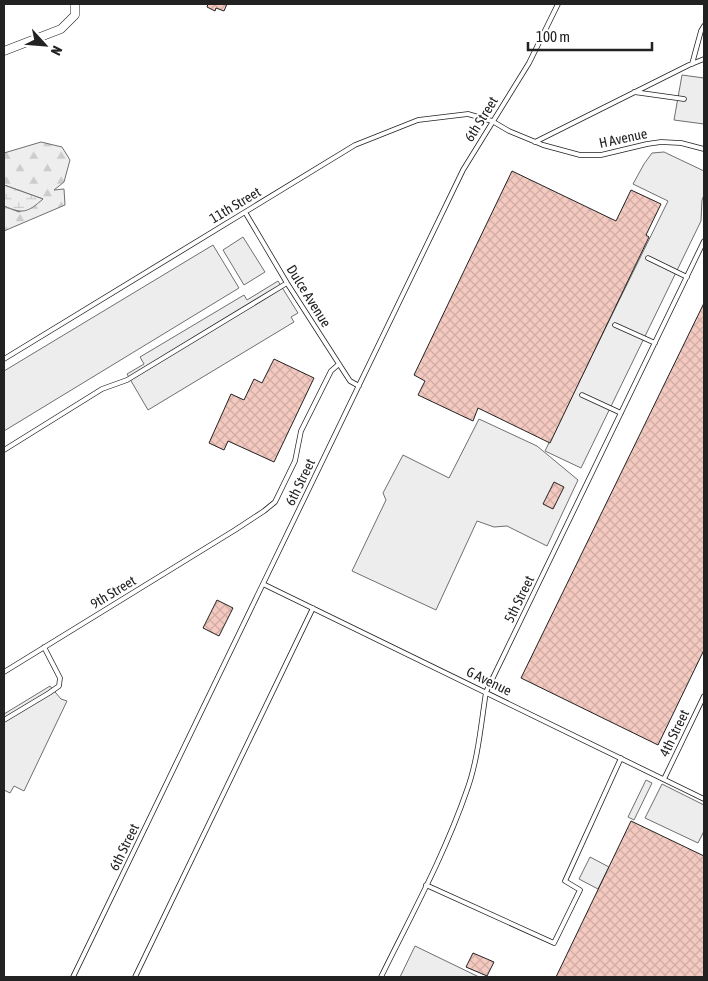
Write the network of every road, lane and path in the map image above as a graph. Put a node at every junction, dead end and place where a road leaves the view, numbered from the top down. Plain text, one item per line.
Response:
1 (74, 4) edge
2 (558, 4) edge
3 (704, 26) edge
4 (4, 50) edge
5 (704, 59) edge
6 (692, 64) junction
7 (634, 92) junction
8 (684, 99) dead end
9 (492, 121) junction
10 (535, 142) junction
11 (704, 148) edge
12 (245, 212) junction
13 (704, 241) edge
14 (648, 258) dead end
15 (687, 277) junction
16 (287, 283) junction
17 (615, 324) dead end
18 (655, 343) junction
19 (4, 359) edge
20 (339, 364) junction
21 (359, 386) junction
22 (582, 395) dead end
23 (621, 413) junction
24 (4, 450) edge
25 (264, 584) junction
26 (313, 608) junction
27 (44, 647) junction
28 (4, 672) edge
29 (486, 692) junction
30 (704, 696) edge
31 (4, 720) edge
32 (621, 758) junction
33 (664, 779) junction
34 (704, 799) edge
35 (426, 885) junction
36 (73, 977) edge
37 (135, 977) edge
38 (381, 977) edge

1 - 4 street
2 - 9 lane, 6th Street
3 - 6 lane
5 - 6 lane
6 - 7 lane
7 - 8 lane
7 - 10 lane
9 - 10 lane, H Avenue
9 - 12 lane, 11th Street
9 - 21 lane, 6th Street
10 - 11 lane, H Avenue
12 - 16 lane, Dulce Avenue
12 - 19 lane, 11th Street
13 - 15 lane, 5th Street
14 - 15 lane
15 - 18 lane, 5th Street
16 - 20 lane, Dulce Avenue
16 - 24 lane
17 - 18 lane
18 - 23 lane, 5th Street
20 - 21 lane, Dulce Avenue
20 - 27 lane, 9th Street
21 - 25 lane, 6th Street
22 - 23 lane
23 - 29 lane, 5th Street
25 - 26 lane, G Avenue
25 - 36 lane, 6th Street
26 - 29 lane, G Avenue
26 - 37 lane
27 - 28 lane, 9th Street
27 - 31 lane
29 - 32 lane, G Avenue
29 - 35 lane, 5th Street
30 - 33 lane, 4th Street
32 - 33 lane, G Avenue
32 - 35 lane
33 - 34 lane, G Avenue
35 - 38 lane, 5th Street

